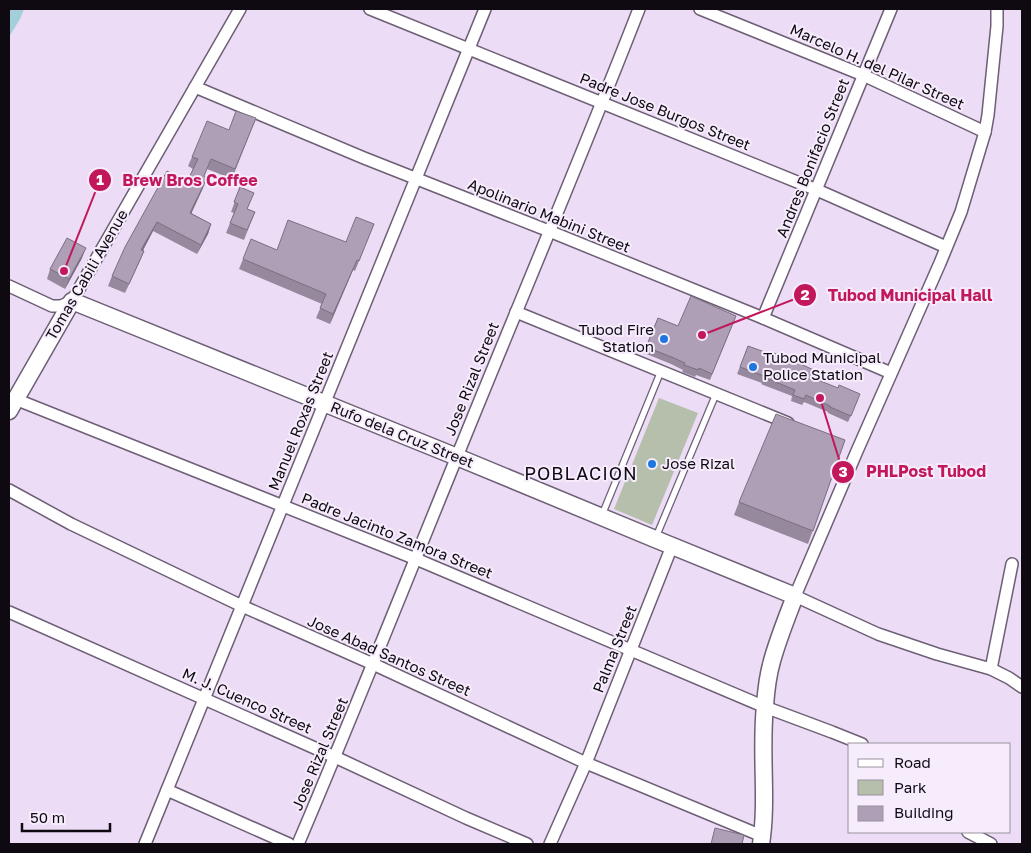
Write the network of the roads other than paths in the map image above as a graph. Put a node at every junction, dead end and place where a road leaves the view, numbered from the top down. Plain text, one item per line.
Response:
1 (240, 9) edge
2 (370, 9) edge
3 (485, 9) edge
4 (639, 9) edge
5 (700, 9) edge
6 (891, 9) edge
7 (997, 9) edge
8 (469, 49) junction
9 (863, 75) junction
10 (195, 87) junction
11 (602, 103) junction
12 (985, 132) junction
13 (416, 179) junction
14 (817, 190) junction
15 (550, 231) junction
16 (946, 247) junction
17 (9, 286) edge
18 (72, 301) junction
19 (516, 312) junction
20 (763, 318) junction
21 (661, 372) junction
22 (891, 373) junction
23 (716, 394) junction
24 (324, 403) junction
25 (12, 405) edge
26 (795, 426) edge
27 (457, 457) junction
28 (9, 490) edge
29 (284, 505) junction
30 (601, 517) junction
31 (655, 539) junction
32 (672, 546) junction
33 (416, 558) junction
34 (1012, 564) dead end
35 (795, 596) junction
36 (242, 606) junction
37 (9, 612) edge
38 (631, 650) junction
39 (373, 664) junction
40 (991, 669) junction
41 (1022, 687) edge
42 (204, 698) junction
43 (765, 707) junction
44 (860, 743) edge
45 (335, 757) junction
46 (586, 763) junction
47 (167, 790) junction
48 (970, 833) edge
49 (762, 840) edge
50 (145, 844) edge
51 (289, 844) edge
52 (298, 844) edge
53 (527, 844) edge
54 (550, 844) edge
55 (990, 844) edge

1 - 10 street, Tomas Cabili Avenue
2 - 8 street, Padre Jose Burgos Street
3 - 8 street, Manuel Roxas Street
4 - 11 street, Jose Rizal Street
5 - 9 street, Marcelo H. del Pilar Street
6 - 9 street, Andres Bonifacio Street
7 - 12 street
8 - 11 street, Padre Jose Burgos Street
8 - 13 street, Manuel Roxas Street
9 - 12 street, Marcelo H. del Pilar Street
9 - 14 street, Andres Bonifacio Street
10 - 13 street, Apolinario Mabini Street
10 - 18 street, Tomas Cabili Avenue
11 - 14 street, Padre Jose Burgos Street
11 - 15 street, Jose Rizal Street
12 - 16 street
13 - 15 street, Apolinario Mabini Street
13 - 24 street, Manuel Roxas Street
14 - 16 street, Padre Jose Burgos Street
14 - 20 street, Andres Bonifacio Street
15 - 19 street, Jose Rizal Street
15 - 20 street, Apolinario Mabini Street
16 - 22 street
17 - 18 street
18 - 24 street, Rufo dela Cruz Street
18 - 25 street, Tomas Cabili Avenue
19 - 21 street
19 - 27 street, Jose Rizal Street
20 - 22 street, Apolinario Mabini Street
21 - 23 street
21 - 30 lane
22 - 35 street
23 - 26 street
23 - 31 lane
24 - 27 street, Rufo dela Cruz Street
24 - 29 street, Manuel Roxas Street
25 - 29 street, Padre Jacinto Zamora Street
27 - 30 street, Rufo dela Cruz Street
27 - 33 street, Jose Rizal Street
28 - 36 street, Jose Abad Santos Street
29 - 33 street, Padre Jacinto Zamora Street
29 - 36 street, Manuel Roxas Street
30 - 31 street, Rufo dela Cruz Street
31 - 32 street, Rufo dela Cruz Street
32 - 35 street, Rufo dela Cruz Street
32 - 38 street, Palma Street
33 - 38 street, Padre Jacinto Zamora Street
33 - 39 street, Jose Rizal Street
34 - 40 street
35 - 40 street
35 - 43 street
36 - 39 street, Jose Abad Santos Street
36 - 42 street, Manuel Roxas Street
37 - 42 street, M. J. Cuenco Street
38 - 43 street, Padre Jacinto Zamora Street
38 - 46 street, Palma Street
39 - 45 street, Jose Rizal Street
39 - 46 street, Jose Abad Santos Street
40 - 41 street
42 - 45 street, M. J. Cuenco Street
42 - 47 street, Manuel Roxas Street
43 - 44 street, Padre Jacinto Zamora Street
43 - 49 street
45 - 52 street, Jose Rizal Street
45 - 53 street, M. J. Cuenco Street
46 - 49 street, Jose Abad Santos Street
46 - 54 street, Palma Street
47 - 50 street, Manuel Roxas Street
47 - 51 street
48 - 55 street

